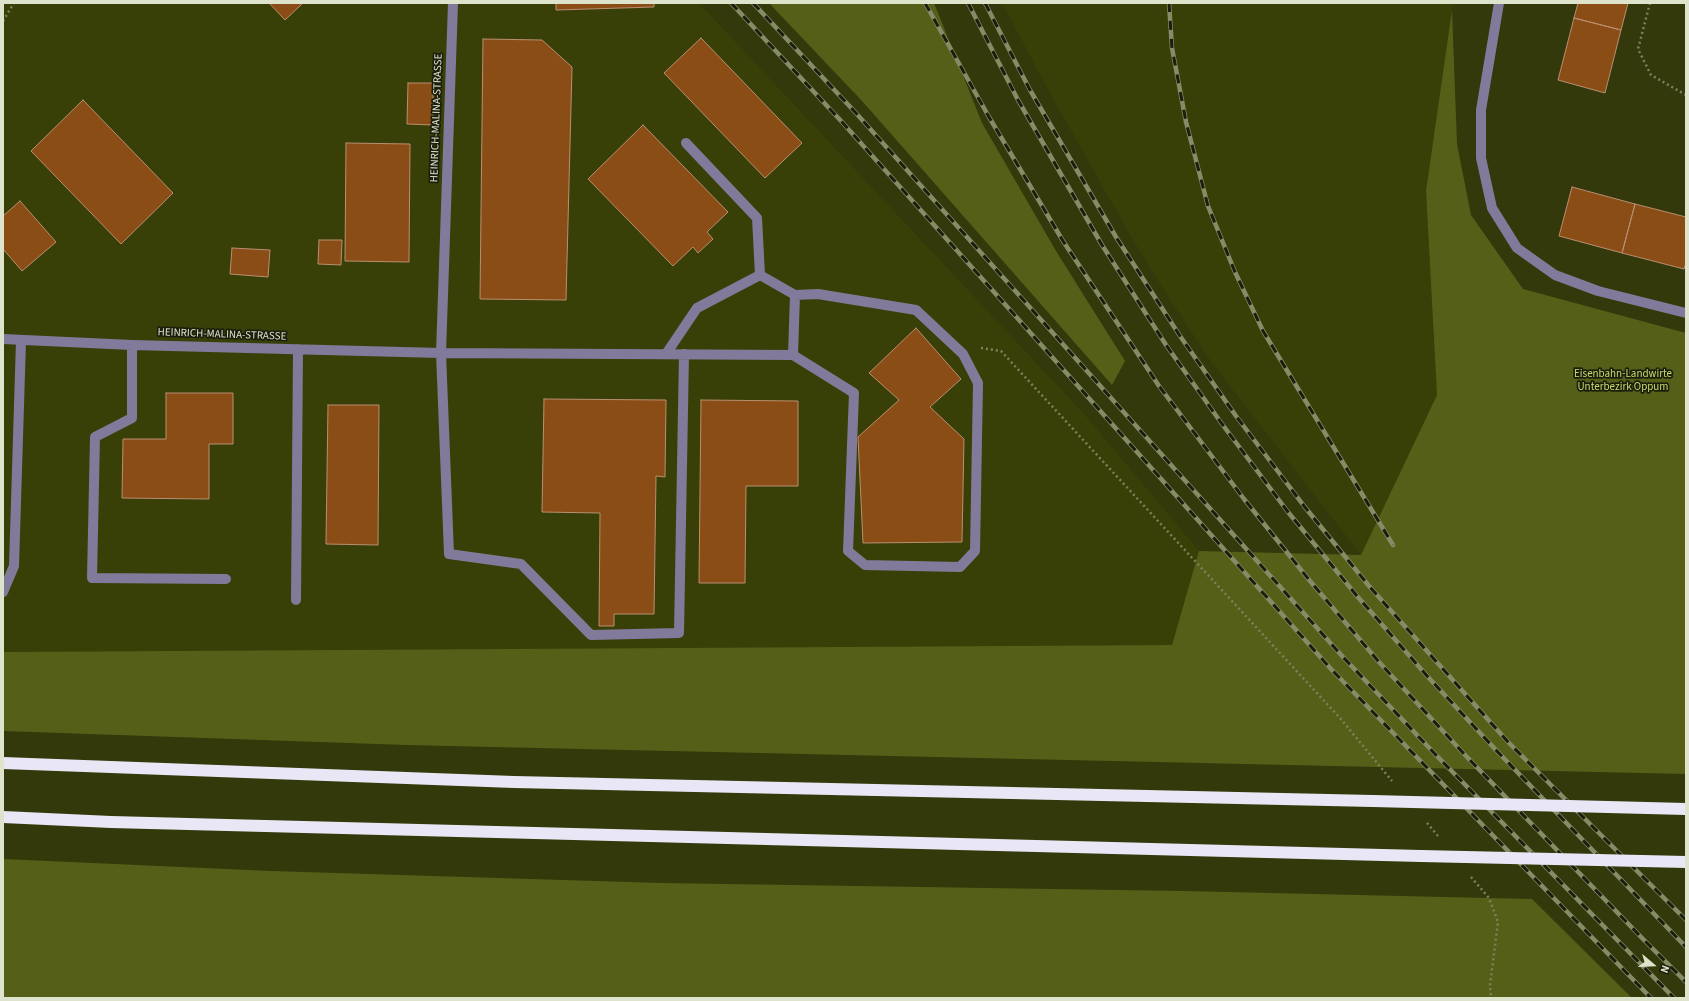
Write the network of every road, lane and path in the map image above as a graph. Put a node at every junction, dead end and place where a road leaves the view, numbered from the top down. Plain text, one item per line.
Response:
1 (14, 3) edge
2 (453, 3) edge
3 (1499, 3) edge
4 (1650, 3) edge
5 (3, 21) edge
6 (1686, 95) edge
7 (686, 143) dead end
8 (760, 275) junction
9 (795, 295) junction
10 (1686, 313) edge
11 (3, 339) edge
12 (21, 341) junction
13 (132, 345) junction
14 (298, 349) junction
15 (441, 353) junction
16 (666, 354) junction
17 (684, 354) junction
18 (963, 354) junction
19 (793, 355) junction
20 (226, 579) dead end
21 (3, 592) edge
22 (296, 600) dead end
23 (3, 763) edge
24 (1394, 784) dead end
25 (1686, 809) edge
26 (3, 817) edge
27 (1424, 820) dead end
28 (1439, 838) dead end
29 (1686, 862) edge
30 (1469, 874) dead end
31 (1491, 998) edge

1 - 5 path
2 - 15 street, HEINRICH-MALINA-STRASSE
3 - 10 street
4 - 6 path
7 - 8 street
8 - 9 street
8 - 16 street
9 - 18 street
9 - 19 street
11 - 12 street, HEINRICH-MALINA-STRASSE
12 - 13 street, HEINRICH-MALINA-STRASSE
12 - 21 street
13 - 14 street, HEINRICH-MALINA-STRASSE
13 - 20 street
14 - 15 street, HEINRICH-MALINA-STRASSE
14 - 22 street
15 - 16 street, HEINRICH-MALINA-STRASSE
15 - 17 street
16 - 17 street, HEINRICH-MALINA-STRASSE
17 - 19 street, HEINRICH-MALINA-STRASSE
18 - 19 street
18 - 24 path
23 - 25 highway, bridge
26 - 29 highway, bridge
27 - 28 path
30 - 31 path

